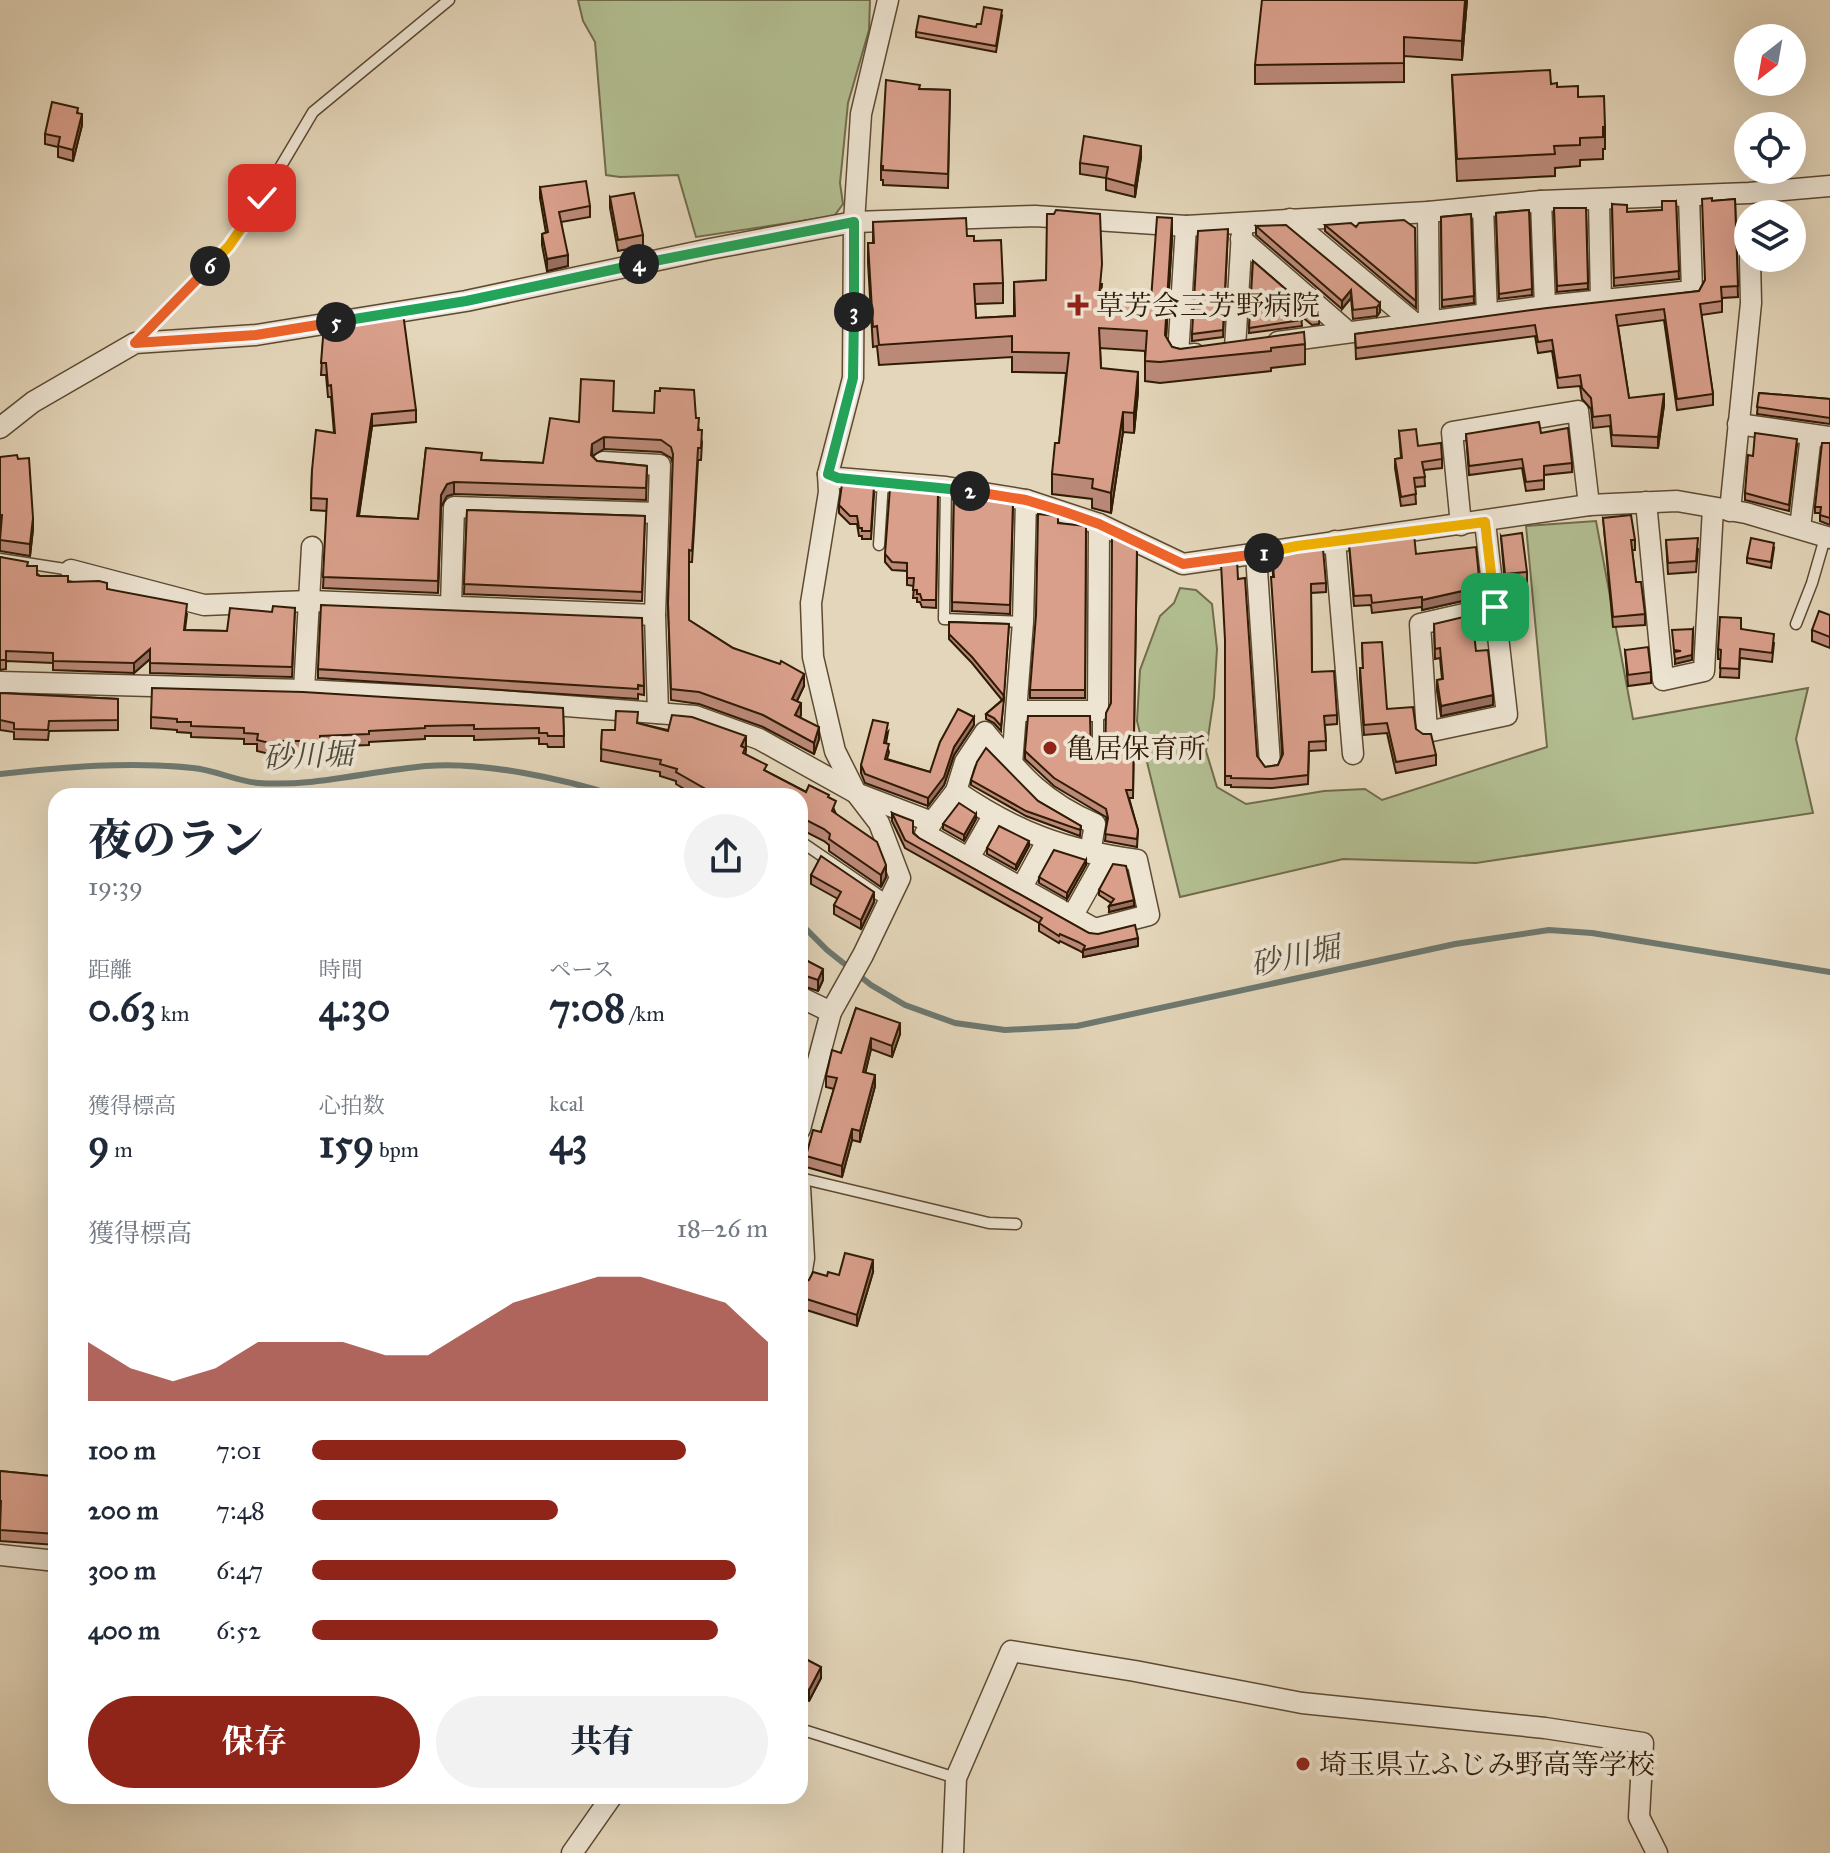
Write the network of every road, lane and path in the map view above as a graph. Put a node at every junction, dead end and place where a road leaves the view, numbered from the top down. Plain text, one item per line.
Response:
1 (449, 0) edge
2 (888, 0) edge
3 (1830, 186) edge
4 (1689, 196) junction
5 (1767, 200) edge
6 (1541, 201) junction
7 (1599, 201) junction
8 (1734, 202) edge
9 (1483, 207) junction
10 (1428, 212) junction
11 (1290, 219) junction
12 (854, 222) junction
13 (1186, 226) junction
14 (1242, 230) junction
15 (1750, 272) edge
16 (1601, 301) junction
17 (1545, 306) junction
18 (1487, 314) junction
19 (1422, 322) junction
20 (1348, 332) junction
21 (135, 343) junction
22 (1249, 346) junction
23 (1738, 424) junction
24 (0, 428) edge
25 (1820, 436) edge
26 (603, 462) edge
27 (828, 474) junction
28 (883, 481) junction
29 (946, 487) junction
30 (1026, 500) junction
31 (1646, 502) junction
32 (1589, 505) junction
33 (1722, 509) junction
34 (658, 513) junction
35 (1485, 522) junction
36 (1099, 524) junction
37 (1461, 525) junction
38 (1800, 528) junction
39 (1828, 538) edge
40 (1335, 541) junction
41 (879, 545) dead end
42 (312, 547) dead end
43 (1256, 555) junction
44 (0, 559) edge
45 (71, 570) joint
46 (310, 601) junction
47 (451, 606) junction
48 (1495, 607) junction
49 (655, 615) junction
50 (1023, 622) junction
51 (1796, 624) dead end
52 (0, 682) edge
53 (304, 690) junction
54 (1018, 711) junction
55 (1098, 711) junction
56 (658, 713) junction
57 (1353, 754) dead end
58 (1098, 760) edge
59 (1012, 764) junction
60 (1270, 764) edge
61 (956, 791) junction
62 (856, 793) junction
63 (993, 816) junction
64 (932, 822) junction
65 (1047, 841) junction
66 (808, 846) edge
67 (1098, 854) junction
68 (969, 858) junction
69 (1022, 887) junction
70 (889, 902) junction
71 (1073, 915) junction
72 (808, 1001) edge
73 (831, 1012) junction
74 (808, 1099) edge
75 (808, 1180) edge
76 (1016, 1224) dead end
77 (0, 1555) edge
78 (48, 1560) edge
79 (808, 1732) edge
80 (956, 1778) junction
81 (606, 1804) edge
82 (572, 1853) edge
83 (953, 1853) edge
84 (1657, 1853) edge

1 - 21 lane
2 - 12 street
3 - 5 street
4 - 7 street
4 - 8 street
4 - 16 street
6 - 7 street
6 - 9 street
6 - 17 street
7 - 16 street
9 - 10 street
9 - 18 street
10 - 11 street
10 - 19 street
11 - 14 street
11 - 19 street
12 - 13 street
12 - 21 street
12 - 27 street
13 - 14 street
13 - 22 street
14 - 20 street
14 - 22 street
15 - 23 street
16 - 17 street
17 - 18 street
18 - 19 street
19 - 20 street
20 - 22 street
21 - 24 street
23 - 25 street
23 - 33 street
25 - 38 street
26 - 34 street
27 - 28 street
27 - 62 street
28 - 29 street
28 - 41 lane
29 - 30 street
29 - 50 lane
30 - 36 street
30 - 50 street
31 - 32 street
31 - 33 street
31 - 33 street
32 - 35 street
32 - 37 street
33 - 38 street
34 - 47 street
34 - 49 street
35 - 37 street
35 - 48 street
36 - 43 street
36 - 55 street
37 - 40 street
38 - 39 street
39 - 51 lane
40 - 43 street
40 - 57 street
42 - 46 street
43 - 60 street
44 - 45 lane
45 - 46 street
46 - 47 street
46 - 53 street
47 - 49 street
48 - 48 street
49 - 56 street
50 - 54 street
52 - 53 street
53 - 56 street
54 - 55 street
54 - 59 street
55 - 58 lane
56 - 62 street
59 - 61 street
59 - 67 street
61 - 63 street
61 - 64 street
62 - 64 street
62 - 70 street
63 - 65 street
63 - 68 street
64 - 68 street
65 - 67 street
65 - 69 street
66 - 70 lane
67 - 71 street
67 - 71 street
68 - 69 street
69 - 71 street
70 - 73 street
72 - 73 street
73 - 74 street
75 - 76 lane
77 - 78 street
79 - 80 lane
80 - 83 street
80 - 84 street
81 - 82 street

